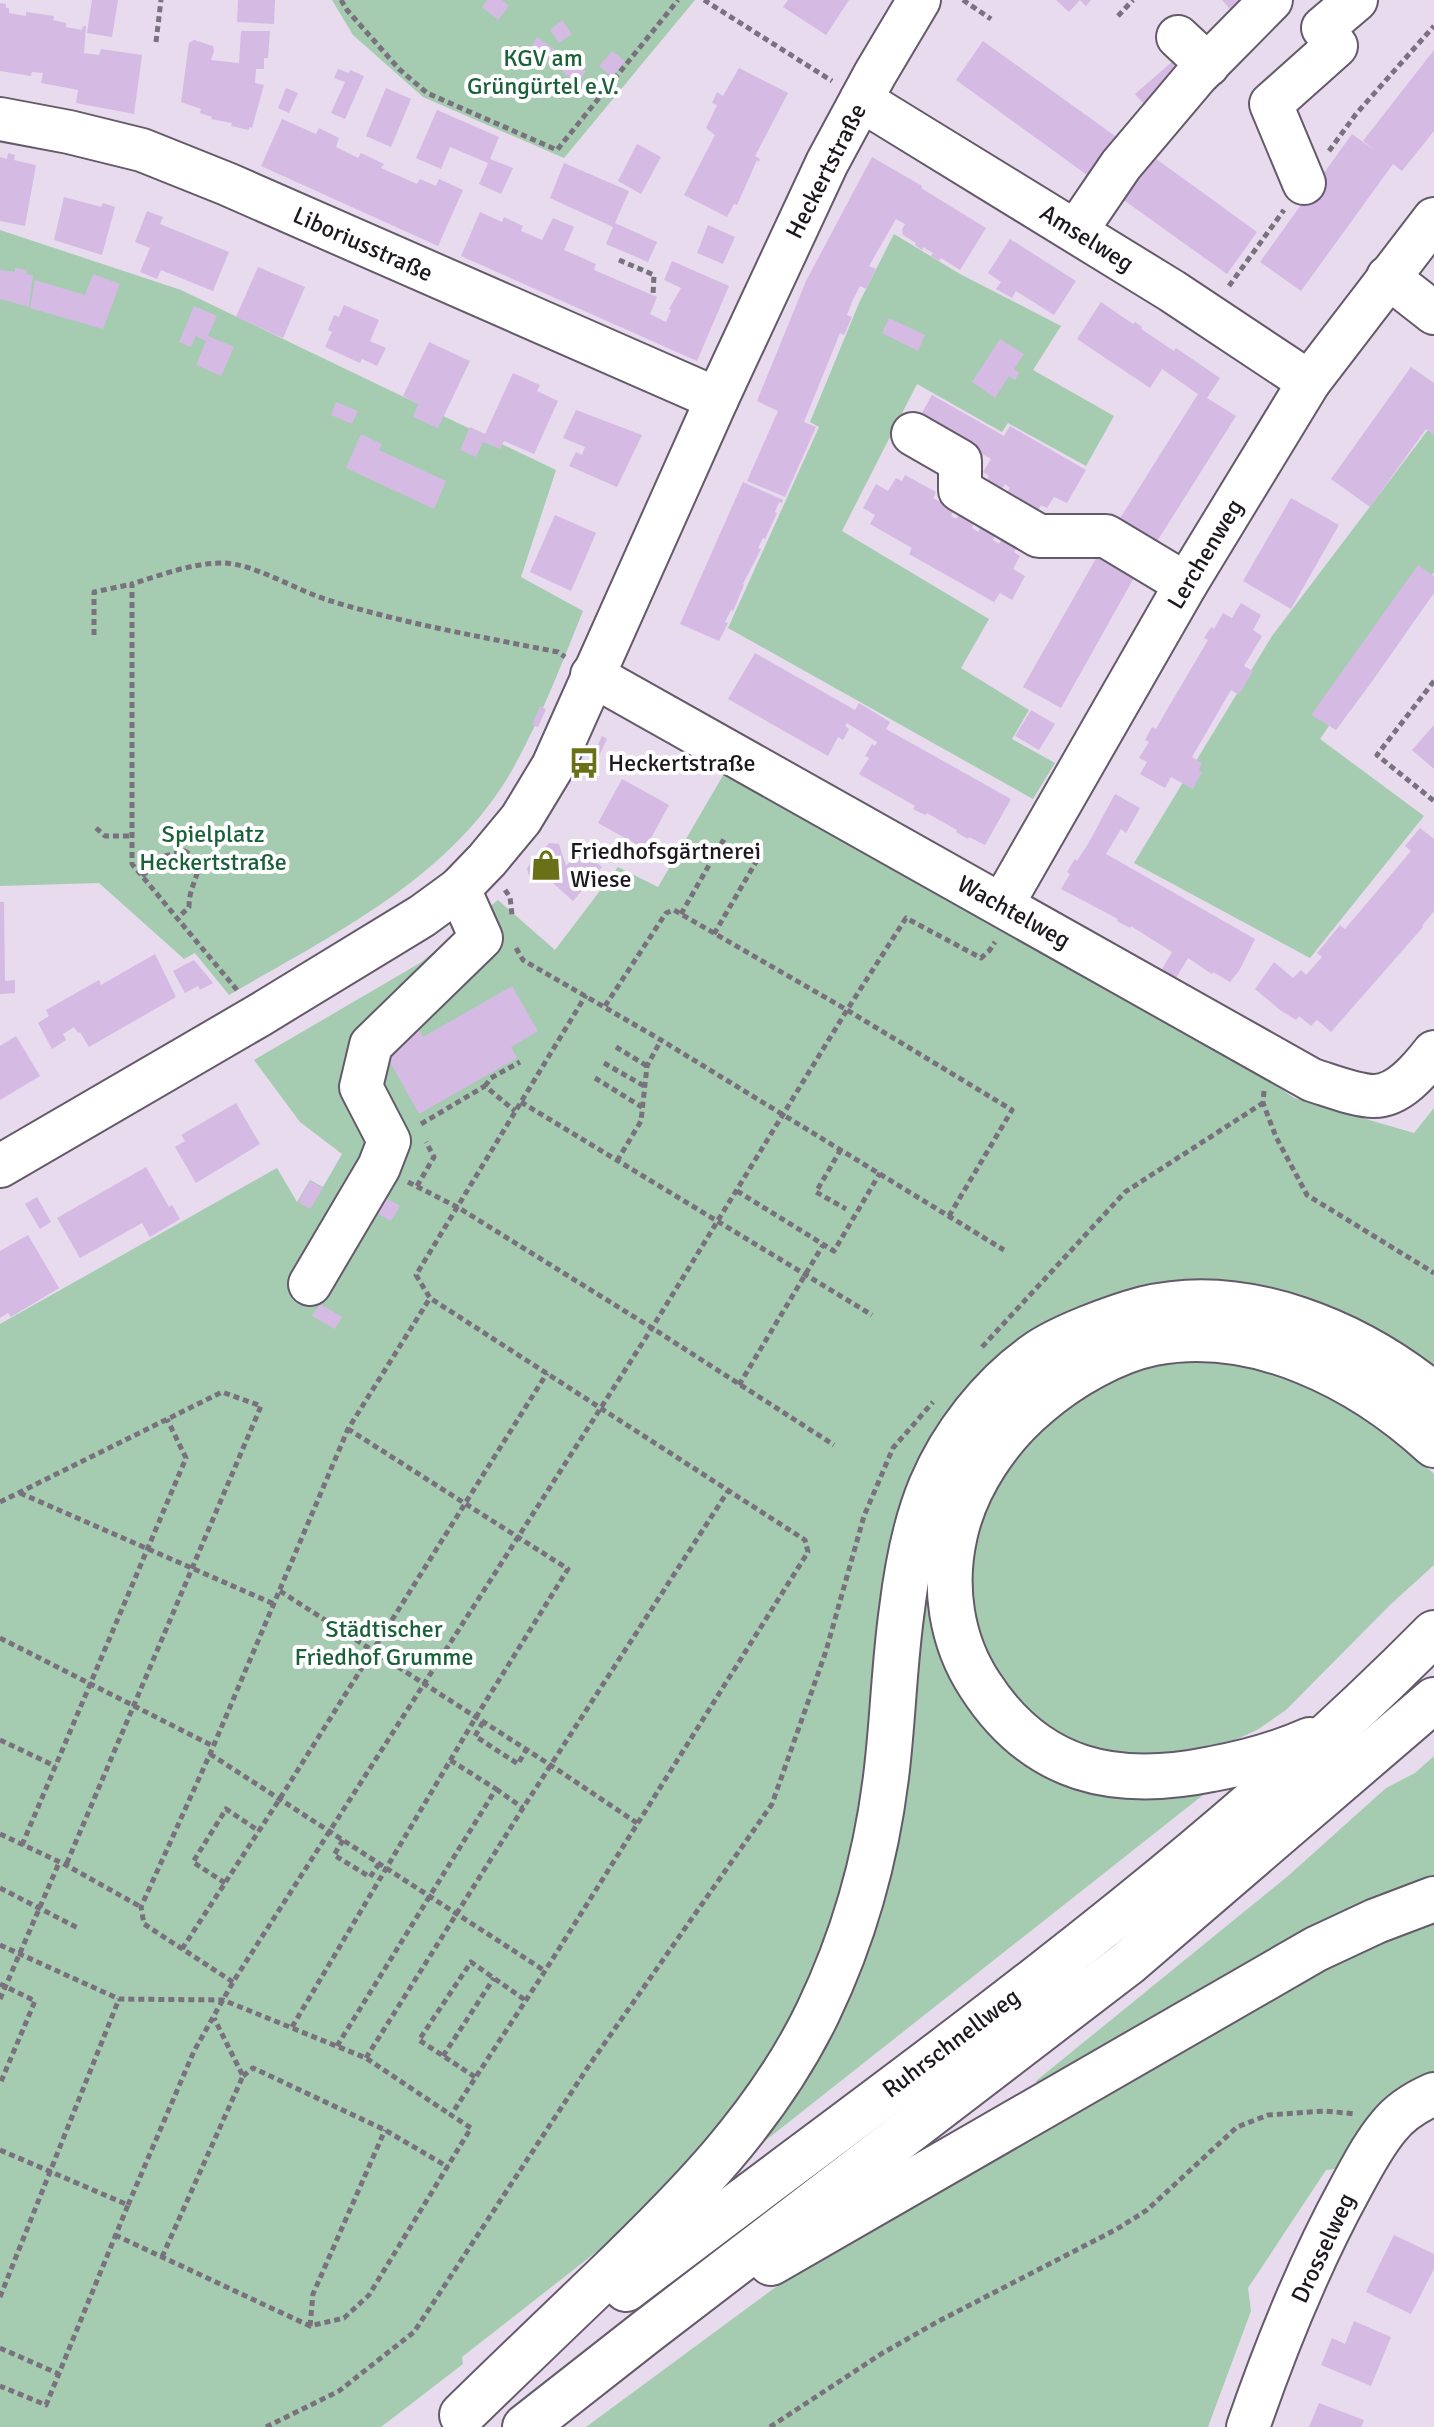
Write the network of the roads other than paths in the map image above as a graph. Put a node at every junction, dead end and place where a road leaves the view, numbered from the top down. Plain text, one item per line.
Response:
1 (919, 0) edge
2 (1271, 0) edge
3 (1288, 0) edge
4 (1356, 0) edge
5 (1323, 28) junction
6 (1178, 37) dead end
7 (1207, 77) junction
8 (861, 100) junction
9 (0, 119) edge
10 (1304, 183) dead end
11 (1434, 219) edge
12 (1076, 231) junction
13 (1388, 277) junction
14 (1434, 313) edge
15 (1309, 382) junction
16 (717, 399) junction
17 (913, 434) dead end
18 (1186, 584) junction
19 (592, 675) junction
20 (473, 874) junction
21 (1007, 908) junction
22 (1434, 1052) edge
23 (0, 1166) edge
24 (310, 1284) dead end
25 (1434, 1395) edge
26 (1434, 1445) edge
27 (1434, 1633) edge
28 (1434, 1700) edge
29 (1349, 1715) junction
30 (1434, 1899) edge
31 (1434, 2094) edge
32 (646, 2332) junction
33 (454, 2421) edge
34 (525, 2427) edge
35 (1248, 2427) edge

1 - 8 street, Heckertstraße
2 - 7 street
3 - 5 street
4 - 5 street
5 - 10 street
6 - 7 street
7 - 12 street
8 - 12 street, Amselweg
8 - 16 street, Heckertstraße
9 - 16 street, Liboriusstraße
11 - 13 street, Lerchenweg
12 - 15 street, Amselweg
13 - 14 street
13 - 15 street, Lerchenweg
15 - 18 street, Lerchenweg
16 - 19 street, Heckertstraße
17 - 18 street
18 - 21 street, Lerchenweg
19 - 20 street, Heckertstraße
19 - 21 street, Wachtelweg
20 - 23 street, Heckertstraße
20 - 24 street
21 - 22 street, Wachtelweg
25 - 33 highway
26 - 29 highway
27 - 29 highway, Ruhrschnellweg
28 - 32 highway, Ruhrschnellweg
29 - 33 highway, Ruhrschnellweg
30 - 32 highway
31 - 35 street, Drosselweg
32 - 34 highway, Ruhrschnellweg

